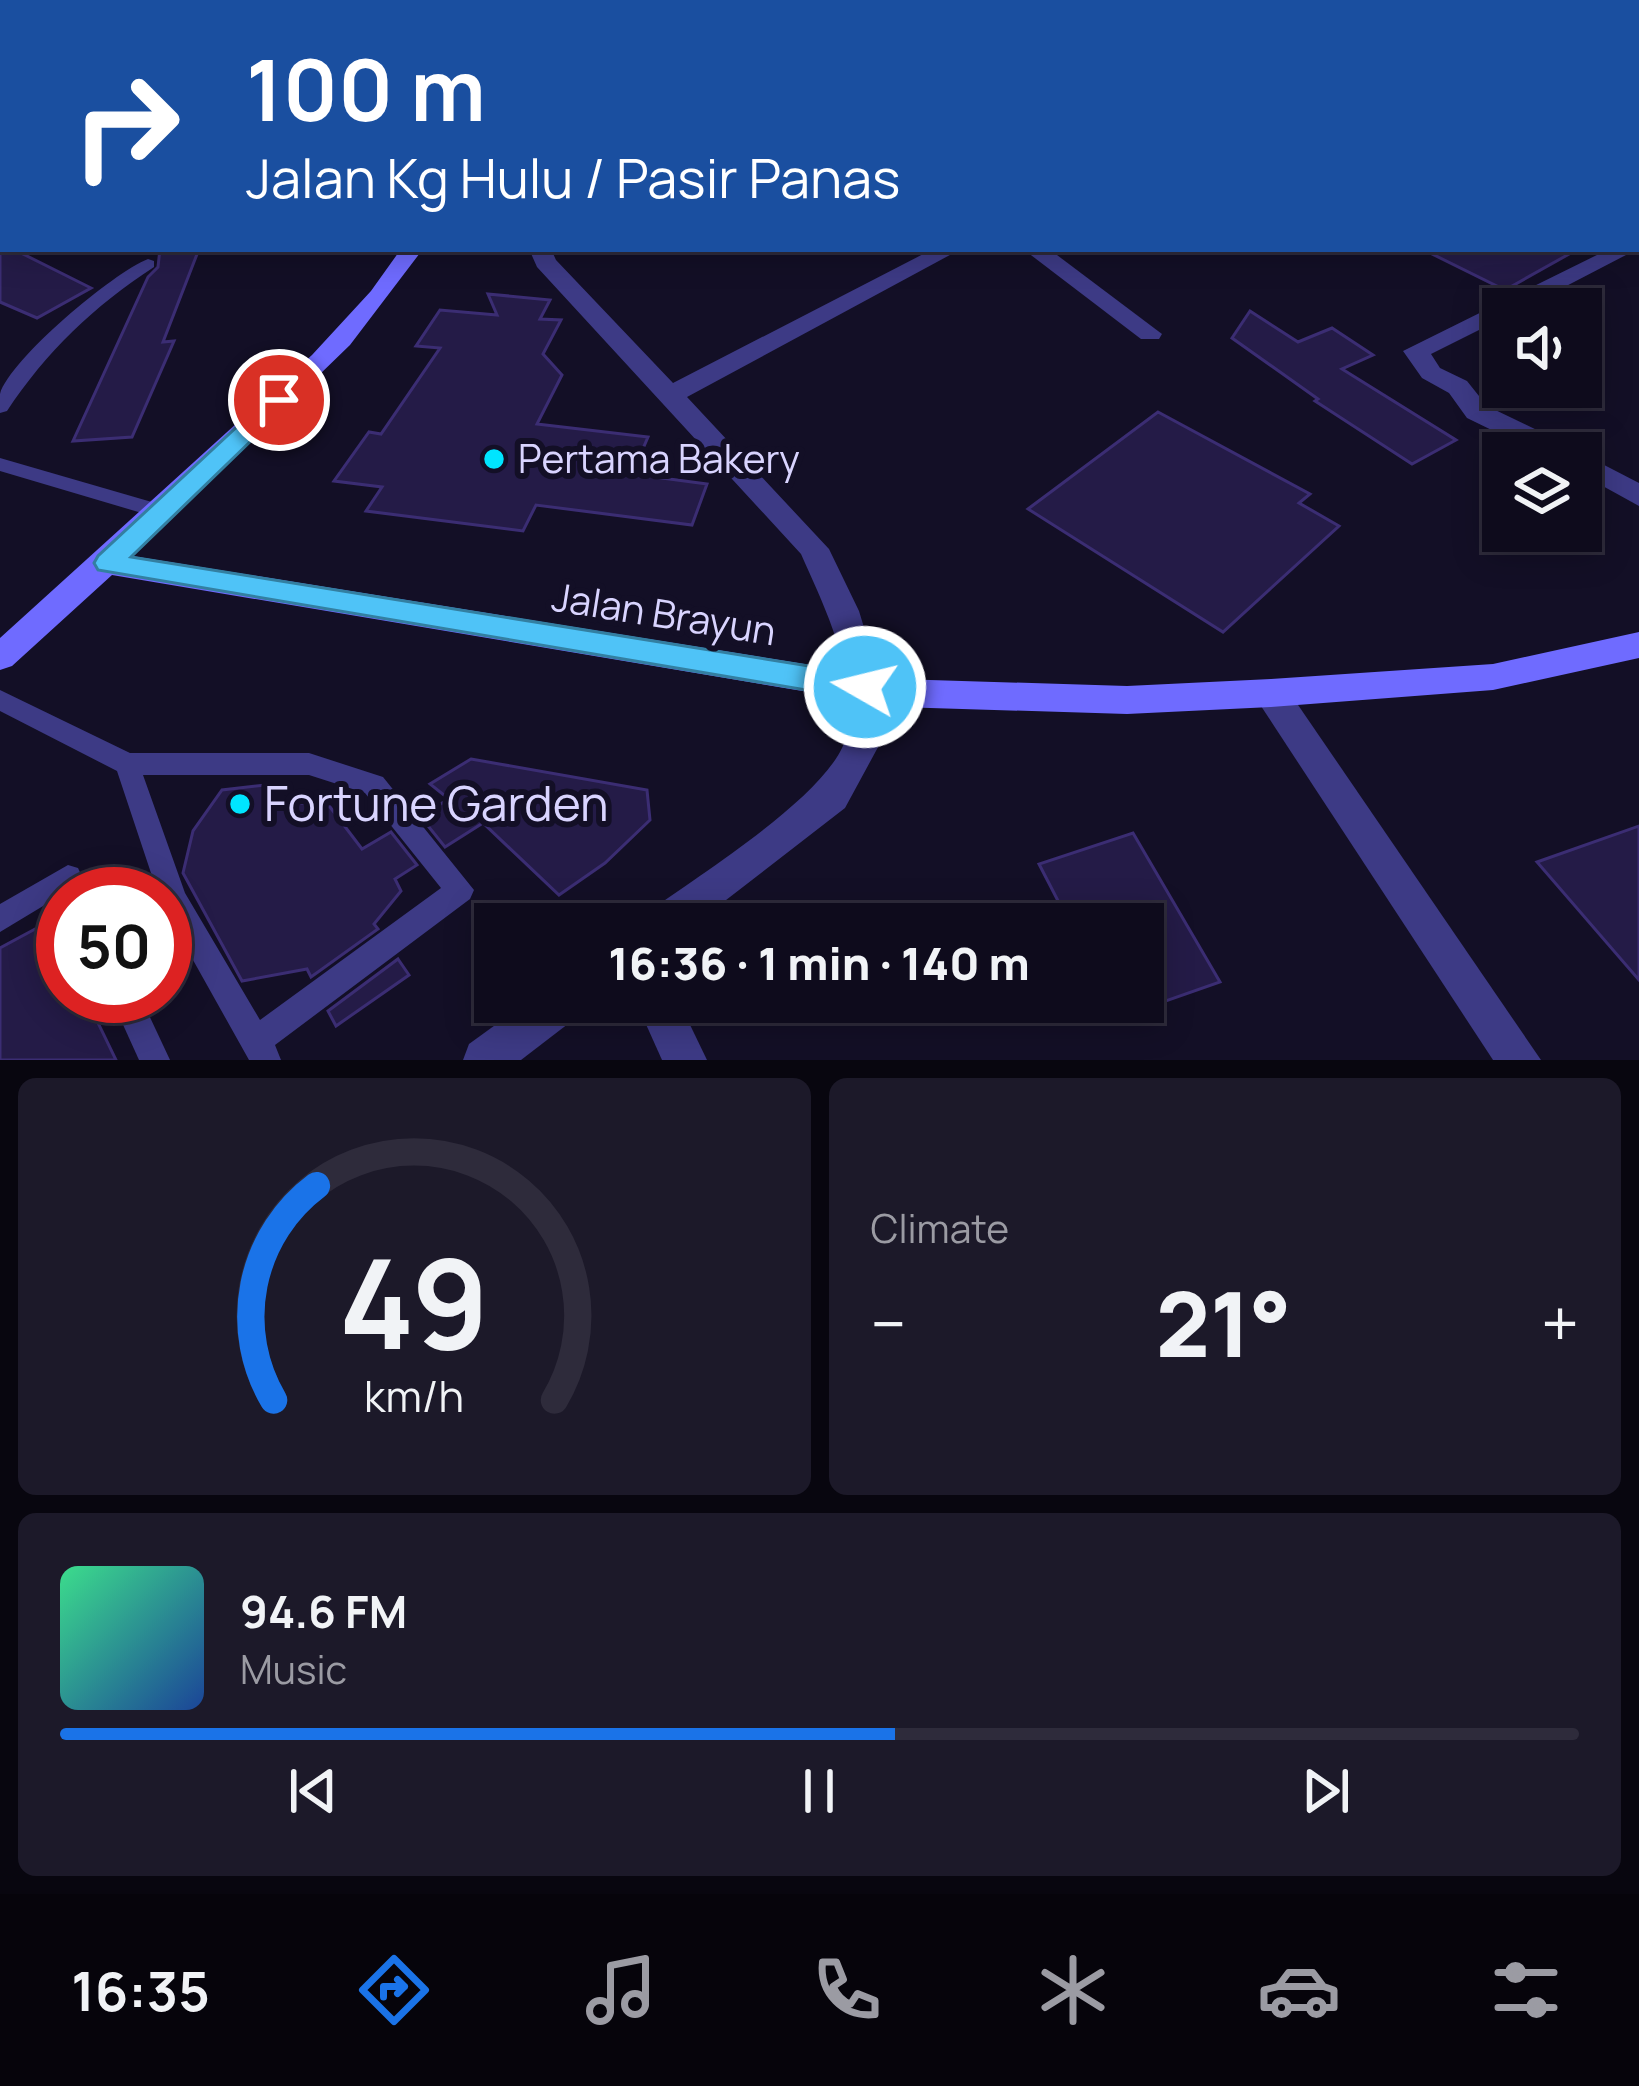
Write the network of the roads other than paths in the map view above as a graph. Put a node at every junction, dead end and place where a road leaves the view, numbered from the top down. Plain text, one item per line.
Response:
1 (410, 252) edge
2 (541, 252) edge
3 (944, 252) edge
4 (1038, 252) edge
5 (1615, 255) dead end
6 (148, 264) dead end
7 (1150, 334) dead end
8 (670, 395) junction
9 (0, 407) edge
10 (1518, 432) edge
11 (0, 464) edge
12 (1602, 474) edge
13 (1639, 496) edge
14 (162, 512) junction
15 (108, 563) junction
16 (1639, 645) edge
17 (0, 658) edge
18 (865, 687) junction
19 (1271, 693) junction
20 (0, 700) edge
21 (127, 764) junction
22 (36, 897) edge
23 (692, 903) edge
24 (0, 920) edge
25 (138, 1023) edge
26 (534, 1023) edge
27 (667, 1023) edge
28 (262, 1050) edge
29 (155, 1060) edge
30 (485, 1060) edge
31 (685, 1060) edge
32 (1520, 1060) edge

1 - 14 main road
2 - 8 street
3 - 8 street
4 - 7 street
5 - 10 street
6 - 9 lane
8 - 18 street
11 - 14 lane
12 - 13 street
14 - 15 main road
15 - 17 main road
15 - 18 main road, Jalan Brayun
16 - 19 main road, Jalan Brayun
18 - 19 main road, Jalan Brayun
18 - 23 street
19 - 32 street
20 - 21 lane
21 - 28 lane
21 - 28 lane
22 - 24 lane
25 - 29 lane
26 - 30 street
27 - 31 street

